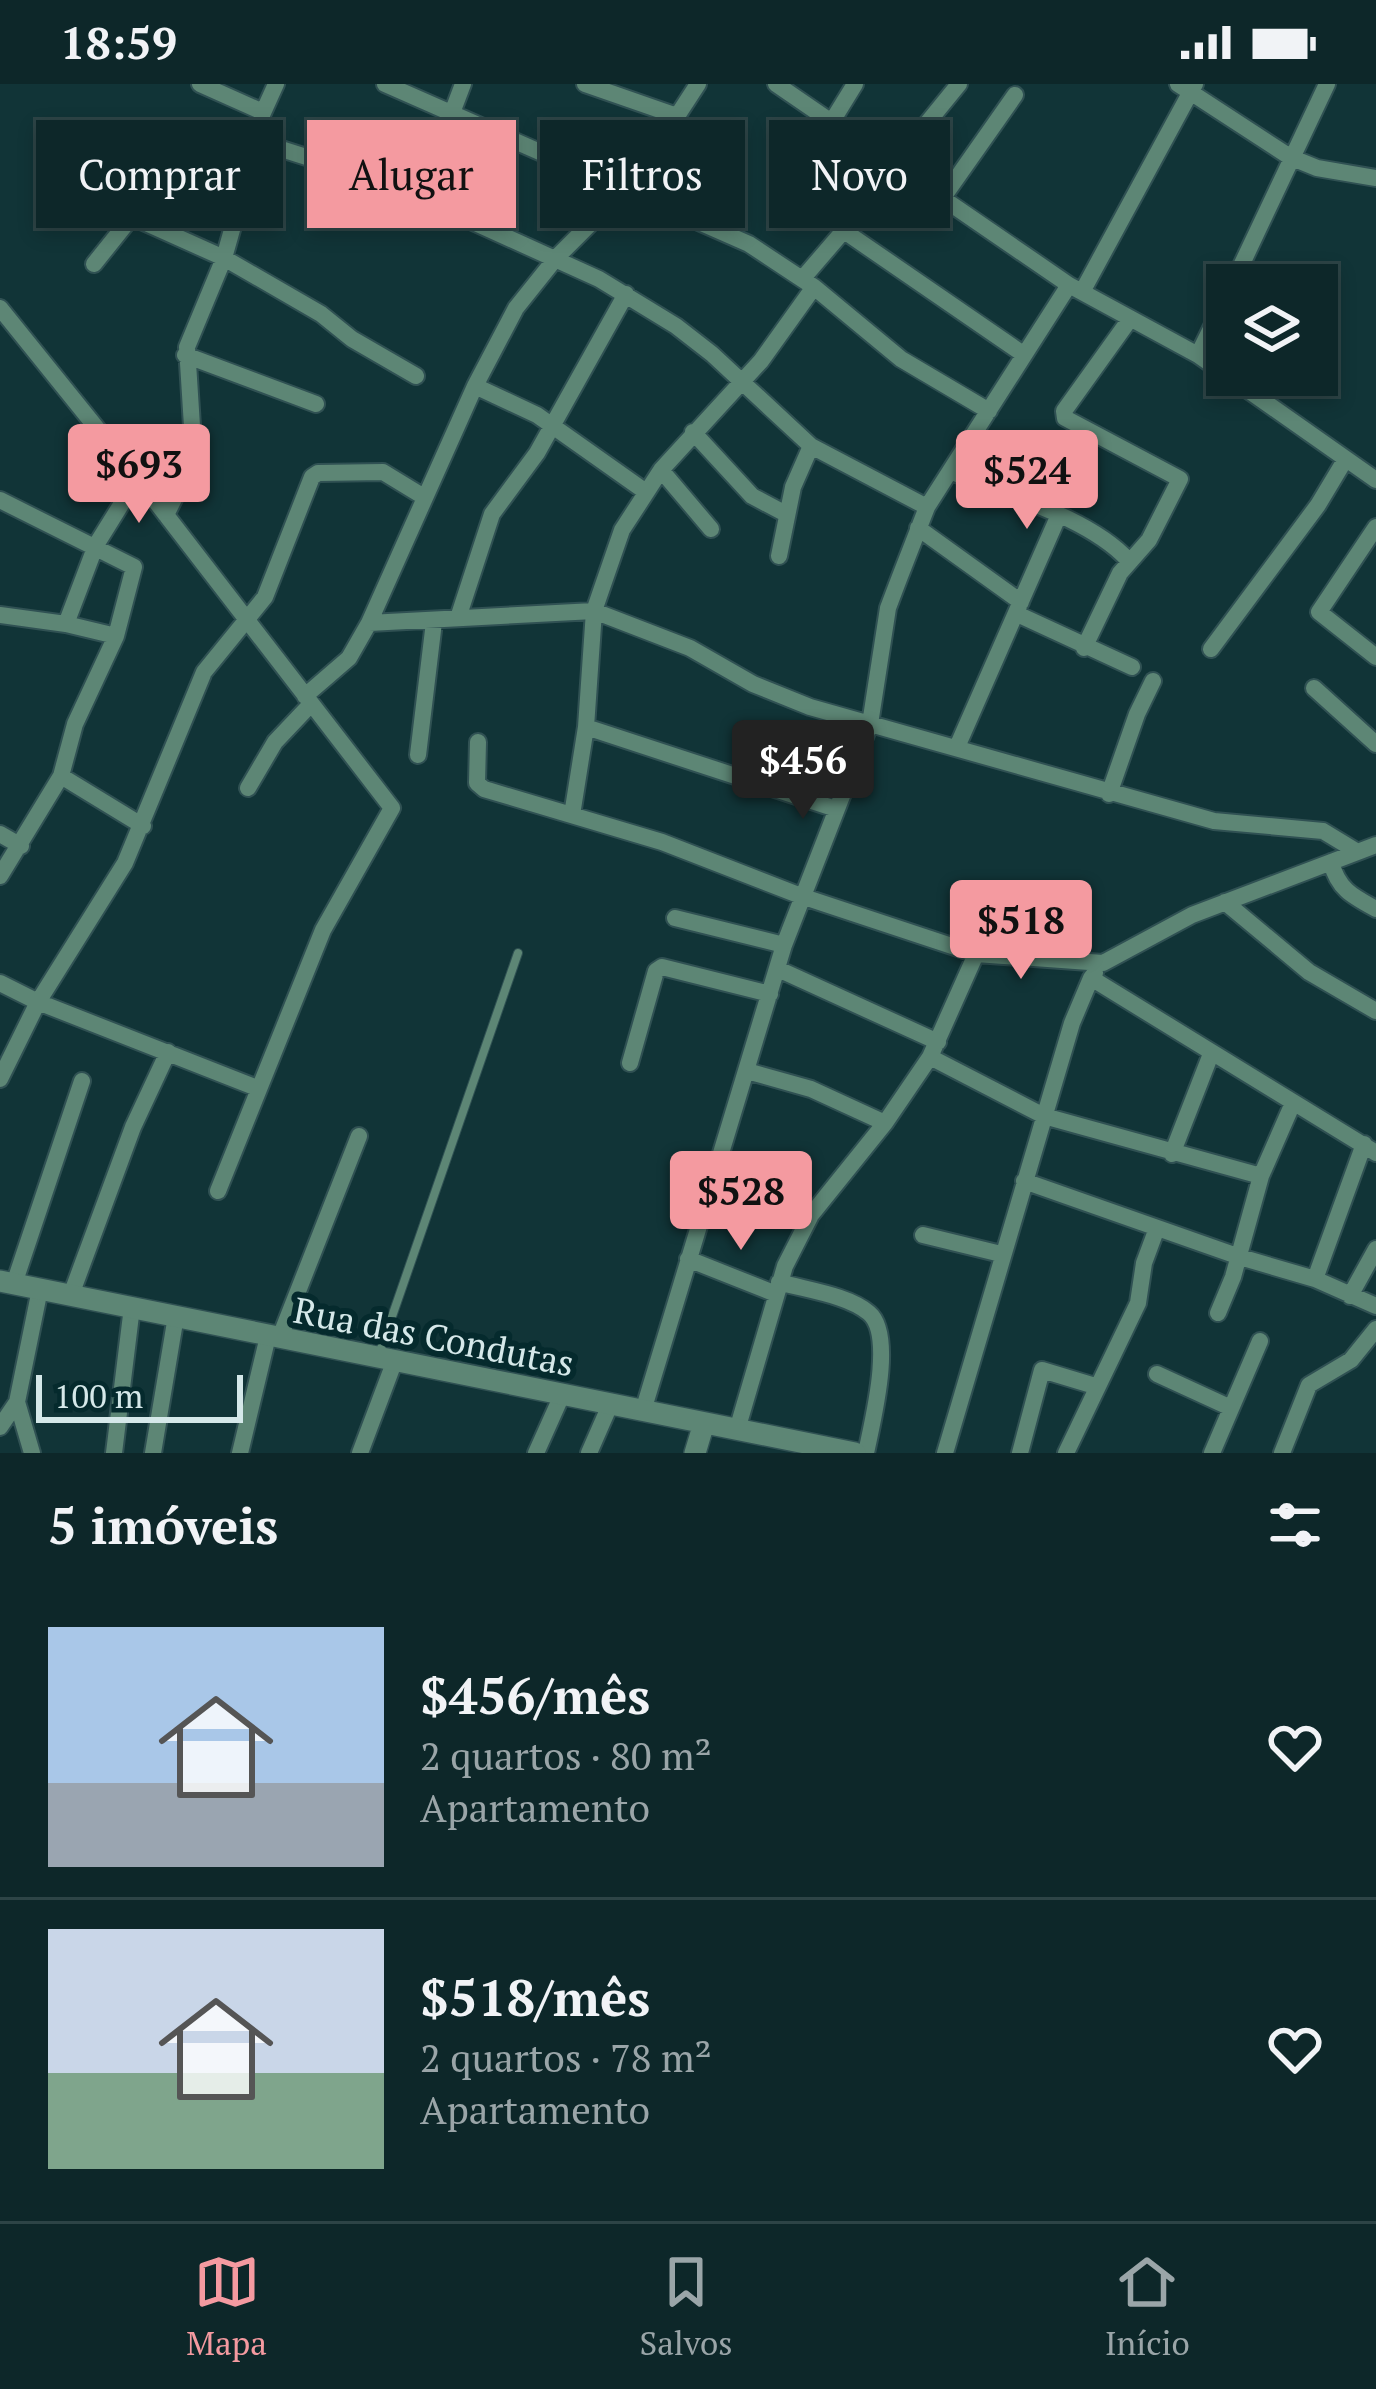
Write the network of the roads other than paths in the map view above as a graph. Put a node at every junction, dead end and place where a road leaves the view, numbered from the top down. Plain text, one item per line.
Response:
1 (200, 84) edge
2 (276, 84) edge
3 (385, 84) edge
4 (463, 84) edge
5 (587, 84) edge
6 (698, 84) edge
7 (776, 84) edge
8 (855, 84) edge
9 (959, 84) edge
10 (1327, 84) edge
11 (1188, 87) edge
12 (1015, 95) dead end
13 (263, 112) junction
14 (452, 112) junction
15 (677, 116) junction
16 (259, 120) edge
17 (674, 120) edge
18 (827, 120) edge
19 (833, 120) edge
20 (930, 120) edge
21 (283, 150) edge
22 (540, 151) edge
23 (1290, 157) junction
24 (1376, 178) edge
25 (950, 189) edge
26 (950, 204) edge
27 (233, 228) edge
28 (586, 228) edge
29 (713, 228) edge
30 (224, 258) junction
31 (556, 258) junction
32 (94, 264) dead end
33 (1242, 264) edge
34 (809, 283) junction
35 (1075, 288) junction
36 (626, 294) junction
37 (0, 308) edge
38 (1130, 319) junction
39 (1206, 339) edge
40 (1023, 354) junction
41 (185, 355) junction
42 (1198, 356) junction
43 (416, 376) dead end
44 (743, 382) junction
45 (475, 386) junction
46 (316, 404) dead end
47 (989, 411) junction
48 (553, 425) junction
49 (693, 432) junction
50 (811, 446) junction
51 (1345, 460) junction
52 (661, 470) junction
53 (950, 471) junction
54 (137, 478) junction
55 (1376, 480) edge
56 (646, 492) junction
57 (424, 497) junction
58 (0, 500) edge
59 (927, 506) junction
60 (786, 514) junction
61 (166, 515) junction
62 (1058, 517) junction
63 (1376, 527) edge
64 (918, 528) junction
65 (711, 529) dead end
66 (96, 545) junction
67 (778, 556) dead end
68 (1128, 560) junction
69 (1019, 608) junction
70 (594, 611) junction
71 (0, 615) edge
72 (458, 618) junction
73 (248, 621) junction
74 (434, 622) junction
75 (369, 623) junction
76 (66, 624) junction
77 (116, 636) junction
78 (1084, 648) junction
79 (1211, 649) dead end
80 (1376, 657) edge
81 (1132, 667) dead end
82 (1153, 681) dead end
83 (1313, 688) dead end
84 (308, 700) junction
85 (870, 724) junction
86 (586, 727) junction
87 (478, 742) dead end
88 (1376, 744) edge
89 (957, 747) junction
90 (418, 755) dead end
91 (61, 776) junction
92 (248, 788) dead end
93 (1109, 794) junction
94 (836, 809) junction
95 (572, 815) junction
96 (143, 826) junction
97 (0, 834) edge
98 (1376, 845) edge
99 (21, 846) junction
100 (1356, 851) junction
101 (1331, 862) junction
102 (0, 876) edge
103 (801, 896) junction
104 (1225, 902) junction
105 (1376, 909) edge
106 (675, 918) dead end
107 (784, 945) junction
108 (518, 952) dead end
109 (976, 954) junction
110 (778, 969) junction
111 (1097, 971) junction
112 (0, 983) edge
113 (770, 994) junction
114 (38, 1002) junction
115 (1376, 1011) edge
116 (934, 1050) junction
117 (168, 1052) junction
118 (1211, 1054) junction
119 (630, 1063) dead end
120 (747, 1072) junction
121 (0, 1079) edge
122 (82, 1081) dead end
123 (257, 1088) junction
124 (1293, 1103) junction
125 (1044, 1116) junction
126 (885, 1123) junction
127 (359, 1136) dead end
128 (1373, 1150) edge
129 (1172, 1154) junction
130 (713, 1172) junction
131 (1261, 1176) junction
132 (1024, 1181) junction
133 (218, 1191) dead end
134 (811, 1215) junction
135 (1156, 1228) junction
136 (923, 1235) dead end
137 (1376, 1250) edge
138 (1001, 1254) junction
139 (1240, 1257) junction
140 (688, 1259) junction
141 (1315, 1279) junction
142 (7, 1282) edge
143 (777, 1288) junction
144 (40, 1289) junction
145 (71, 1295) junction
146 (1350, 1295) junction
147 (1376, 1306) edge
148 (131, 1307) junction
149 (1218, 1313) dead end
150 (176, 1316) junction
151 (1376, 1329) edge
152 (274, 1336) junction
153 (1260, 1341) dead end
154 (386, 1359) junction
155 (1156, 1374) dead end
156 (1095, 1386) junction
157 (562, 1395) junction
158 (17, 1402) junction
159 (610, 1405) junction
160 (1231, 1408) junction
161 (644, 1411) junction
162 (704, 1423) junction
163 (0, 1426) edge
164 (737, 1430) junction
165 (32, 1453) edge
166 (114, 1453) edge
167 (153, 1453) edge
168 (240, 1453) edge
169 (360, 1453) edge
170 (536, 1453) edge
171 (589, 1453) edge
172 (695, 1453) edge
173 (855, 1453) edge
174 (866, 1453) edge
175 (946, 1453) edge
176 (1019, 1453) edge
177 (1066, 1453) edge
178 (1212, 1453) edge
179 (1282, 1453) edge

1 - 13 street
2 - 13 street
3 - 14 street
4 - 14 street
5 - 15 street
6 - 15 street
7 - 18 street
8 - 19 street
9 - 20 street
10 - 23 street
11 - 23 street
11 - 35 street
12 - 25 street
13 - 16 street
14 - 22 street
15 - 17 street
21 - 31 street
23 - 24 street
23 - 33 street
26 - 35 street
27 - 30 street
28 - 31 street
29 - 34 street
30 - 32 street
30 - 41 street
30 - 43 street
31 - 36 street
31 - 45 street
34 - 40 street
34 - 44 street
34 - 47 street
35 - 38 street
35 - 40 street
36 - 44 street
36 - 48 street
37 - 54 street
38 - 42 street
38 - 68 street
39 - 42 street
40 - 47 street
41 - 46 street
41 - 61 street
42 - 51 street
44 - 49 street
44 - 50 street
45 - 48 street
45 - 57 street
47 - 53 street
48 - 56 street
48 - 72 street
49 - 52 street
49 - 60 street
50 - 59 street
50 - 60 street
51 - 55 street
51 - 79 street
52 - 56 street
52 - 65 street
53 - 59 street
53 - 62 street
54 - 61 street
54 - 66 street
56 - 70 street
57 - 73 street
57 - 75 street
58 - 66 street
59 - 64 street
60 - 67 street
61 - 73 street
62 - 68 street
62 - 69 street
63 - 80 street
64 - 69 street
64 - 85 street
66 - 76 street
66 - 77 street
68 - 78 street
69 - 78 street
69 - 89 street
70 - 72 street
70 - 85 street
70 - 86 street
71 - 76 street
72 - 74 street
73 - 84 street
73 - 96 street
74 - 75 street
74 - 90 street
75 - 84 street
76 - 77 street
77 - 91 street
78 - 81 street
82 - 93 street
83 - 88 street
84 - 92 street
84 - 123 street
85 - 89 street
85 - 94 street
86 - 94 street
86 - 95 street
87 - 95 street
89 - 93 street
91 - 96 street
91 - 99 street
93 - 100 street
94 - 103 street
95 - 103 street
96 - 114 street
97 - 99 street
98 - 100 street
99 - 102 street
100 - 101 street
101 - 104 street
101 - 105 street
103 - 107 street
103 - 109 street
104 - 111 street
104 - 115 street
106 - 107 street
107 - 110 street
108 - 154 lane
109 - 111 street
109 - 116 street
110 - 113 street
110 - 116 street
111 - 118 street
111 - 125 street
112 - 114 street
113 - 119 street
113 - 120 street
114 - 117 street
114 - 121 street
116 - 125 street
116 - 126 street
117 - 123 street
117 - 145 street
118 - 124 street
118 - 129 street
120 - 126 street
120 - 130 street
122 - 142 street
123 - 133 street
124 - 128 street
124 - 131 street
125 - 129 street
125 - 132 street
126 - 134 street
127 - 152 street
128 - 141 street
129 - 131 street
130 - 134 street
130 - 140 street
131 - 139 street
132 - 135 street
132 - 138 street
134 - 143 street
135 - 139 street
135 - 156 street
136 - 138 street
137 - 146 street
138 - 175 street
139 - 141 street
139 - 149 street
140 - 143 street
140 - 161 street
141 - 146 street
142 - 144 street, Rua das Condutas
143 - 164 street
143 - 174 street
144 - 145 street, Rua das Condutas
144 - 158 street
145 - 148 street, Rua das Condutas
146 - 147 street
148 - 150 street, Rua das Condutas
148 - 166 street
150 - 152 street, Rua das Condutas
150 - 167 street
151 - 179 street
152 - 154 street, Rua das Condutas
152 - 168 street
153 - 160 street
154 - 157 street, Rua das Condutas
154 - 169 street
155 - 160 street
156 - 176 street
156 - 177 street
157 - 159 street, Rua das Condutas
157 - 170 street
158 - 163 street
158 - 165 street
159 - 161 street, Rua das Condutas
159 - 171 street
160 - 178 street
161 - 162 street, Rua das Condutas
162 - 164 street, Rua das Condutas
162 - 172 street
164 - 173 street, Rua das Condutas

